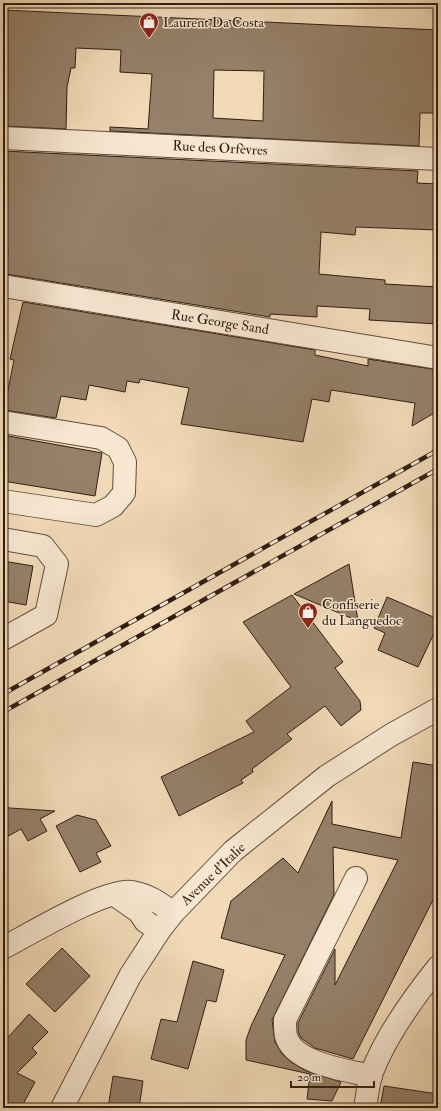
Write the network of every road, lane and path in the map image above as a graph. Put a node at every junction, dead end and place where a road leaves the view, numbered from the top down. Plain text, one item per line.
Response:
1 (3, 138) edge
2 (438, 158) edge
3 (3, 286) edge
4 (438, 358) edge
5 (3, 422) edge
6 (3, 501) edge
7 (3, 540) edge
8 (3, 639) edge
9 (438, 709) edge
10 (356, 878) dead end
11 (114, 895) junction
12 (173, 913) junction
13 (158, 930) junction
14 (3, 948) edge
15 (438, 967) edge
16 (371, 1076) junction
17 (62, 1108) edge
18 (365, 1108) edge

1 - 2 street, Rue des Orfèvres
3 - 4 street, Rue George Sand
5 - 6 street
7 - 8 street
9 - 12 street, Avenue d'Italie
10 - 16 street
11 - 12 street
11 - 13 street
11 - 14 street
12 - 13 street, Avenue d'Italie
13 - 17 street, Avenue d'Italie
15 - 16 street
16 - 18 street

